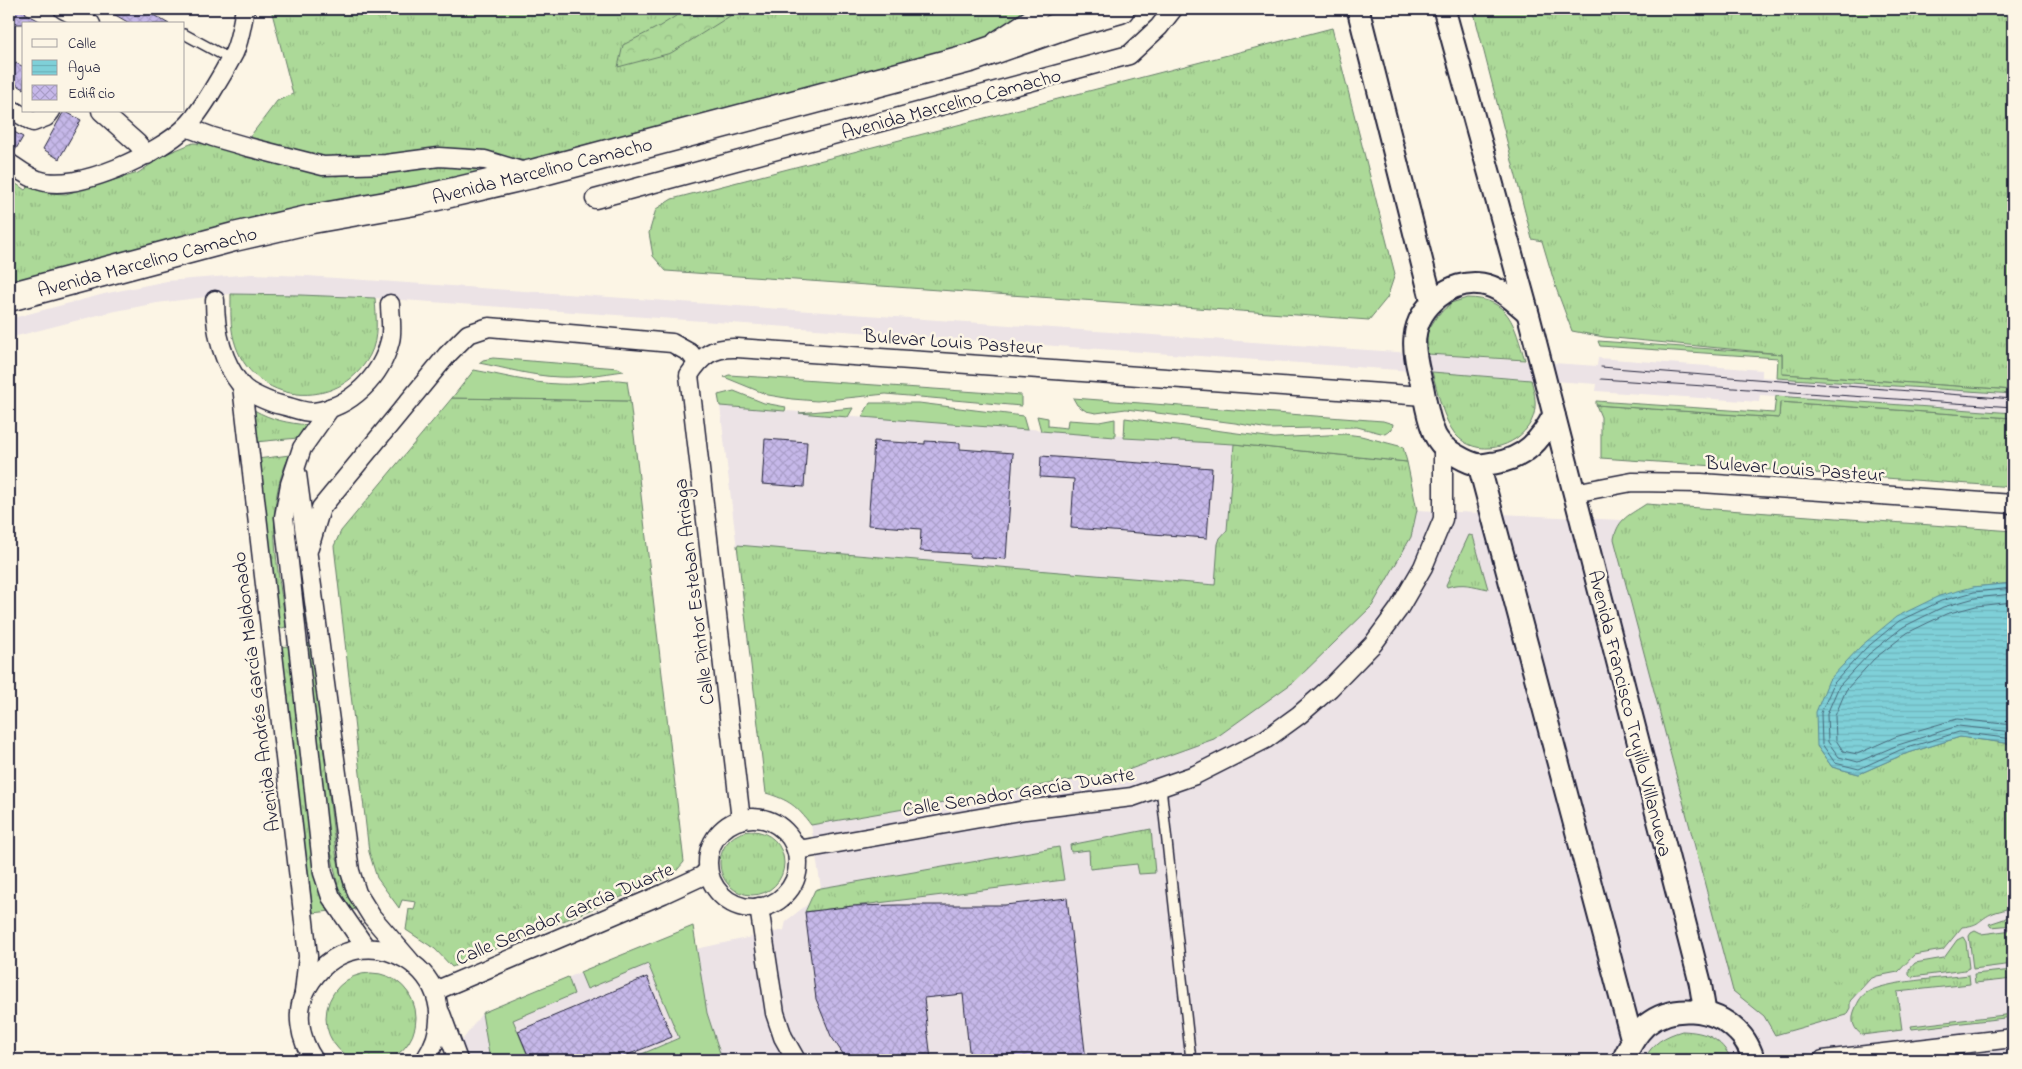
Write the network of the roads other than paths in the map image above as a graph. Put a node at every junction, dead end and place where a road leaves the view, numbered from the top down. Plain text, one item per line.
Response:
1 (63, 9) edge
2 (245, 9) edge
3 (1040, 9) edge
4 (1094, 9) edge
5 (1120, 9) edge
6 (1173, 9) edge
7 (1358, 9) edge
8 (1444, 9) edge
9 (86, 22) edge
10 (1070, 23) junction
11 (185, 35) edge
12 (970, 58) junction
13 (230, 59) junction
14 (9, 108) edge
15 (50, 112) edge
16 (102, 112) edge
17 (186, 127) junction
18 (147, 155) junction
19 (9, 164) edge
20 (532, 174) junction
21 (596, 199) dead end
22 (9, 298) edge
23 (215, 300) dead end
24 (1432, 302) junction
25 (390, 304) dead end
26 (1527, 312) junction
27 (697, 362) junction
28 (242, 386) junction
29 (1424, 396) junction
30 (331, 407) junction
31 (1554, 415) junction
32 (1443, 445) junction
33 (1479, 465) junction
34 (295, 467) junction
35 (1574, 493) junction
36 (2013, 504) edge
37 (308, 552) junction
38 (1161, 787) junction
39 (741, 820) junction
40 (795, 847) junction
41 (708, 870) junction
42 (759, 907) junction
43 (366, 948) junction
44 (410, 961) junction
45 (435, 991) junction
46 (304, 993) junction
47 (439, 1009) junction
48 (1705, 1012) junction
49 (2013, 1038) edge
50 (1632, 1040) junction
51 (314, 1060) edge
52 (425, 1060) edge
53 (458, 1060) edge
54 (796, 1060) edge
55 (1191, 1060) edge
56 (1623, 1060) edge
57 (1754, 1060) edge
58 (1823, 1060) edge

1 - 9 street
2 - 13 street
3 - 12 street
4 - 10 main road, Avenida Marcelino Camacho
5 - 10 main road, Avenida Marcelino Camacho
6 - 21 street, Avenida Marcelino Camacho
7 - 24 street
8 - 26 street
10 - 12 main road, Avenida Marcelino Camacho
11 - 13 lane
12 - 20 main road, Avenida Marcelino Camacho
13 - 17 street
14 - 15 street
16 - 18 street
17 - 18 street
17 - 20 street
18 - 19 street
20 - 22 main road, Avenida Marcelino Camacho
23 - 28 street
24 - 26 street
24 - 29 street
25 - 30 street
26 - 31 street
27 - 29 street, Bulevar Louis Pasteur
27 - 37 street
27 - 39 street, Calle Pintor Esteban Arriaga
28 - 30 street
28 - 46 street, Avenida Andrés García Maldonado
29 - 32 street
30 - 34 street
31 - 33 street
31 - 35 street, Avenida Francisco Trujillo Villanueva
32 - 33 street
32 - 38 street, Calle Senador García Duarte
33 - 50 street
34 - 37 street
34 - 43 street
35 - 36 street, Bulevar Louis Pasteur
35 - 48 street, Avenida Francisco Trujillo Villanueva
37 - 44 street
38 - 40 street, Calle Senador García Duarte
38 - 55 lane
39 - 40 street
39 - 41 street
40 - 42 street
41 - 42 street
41 - 45 street, Calle Senador García Duarte
42 - 54 street
43 - 44 street
43 - 46 street
44 - 45 street
45 - 47 street
46 - 51 street, Avenida Andrés García Maldonado
47 - 52 street
47 - 53 street
48 - 50 street
48 - 57 street
49 - 58 street
50 - 56 street

